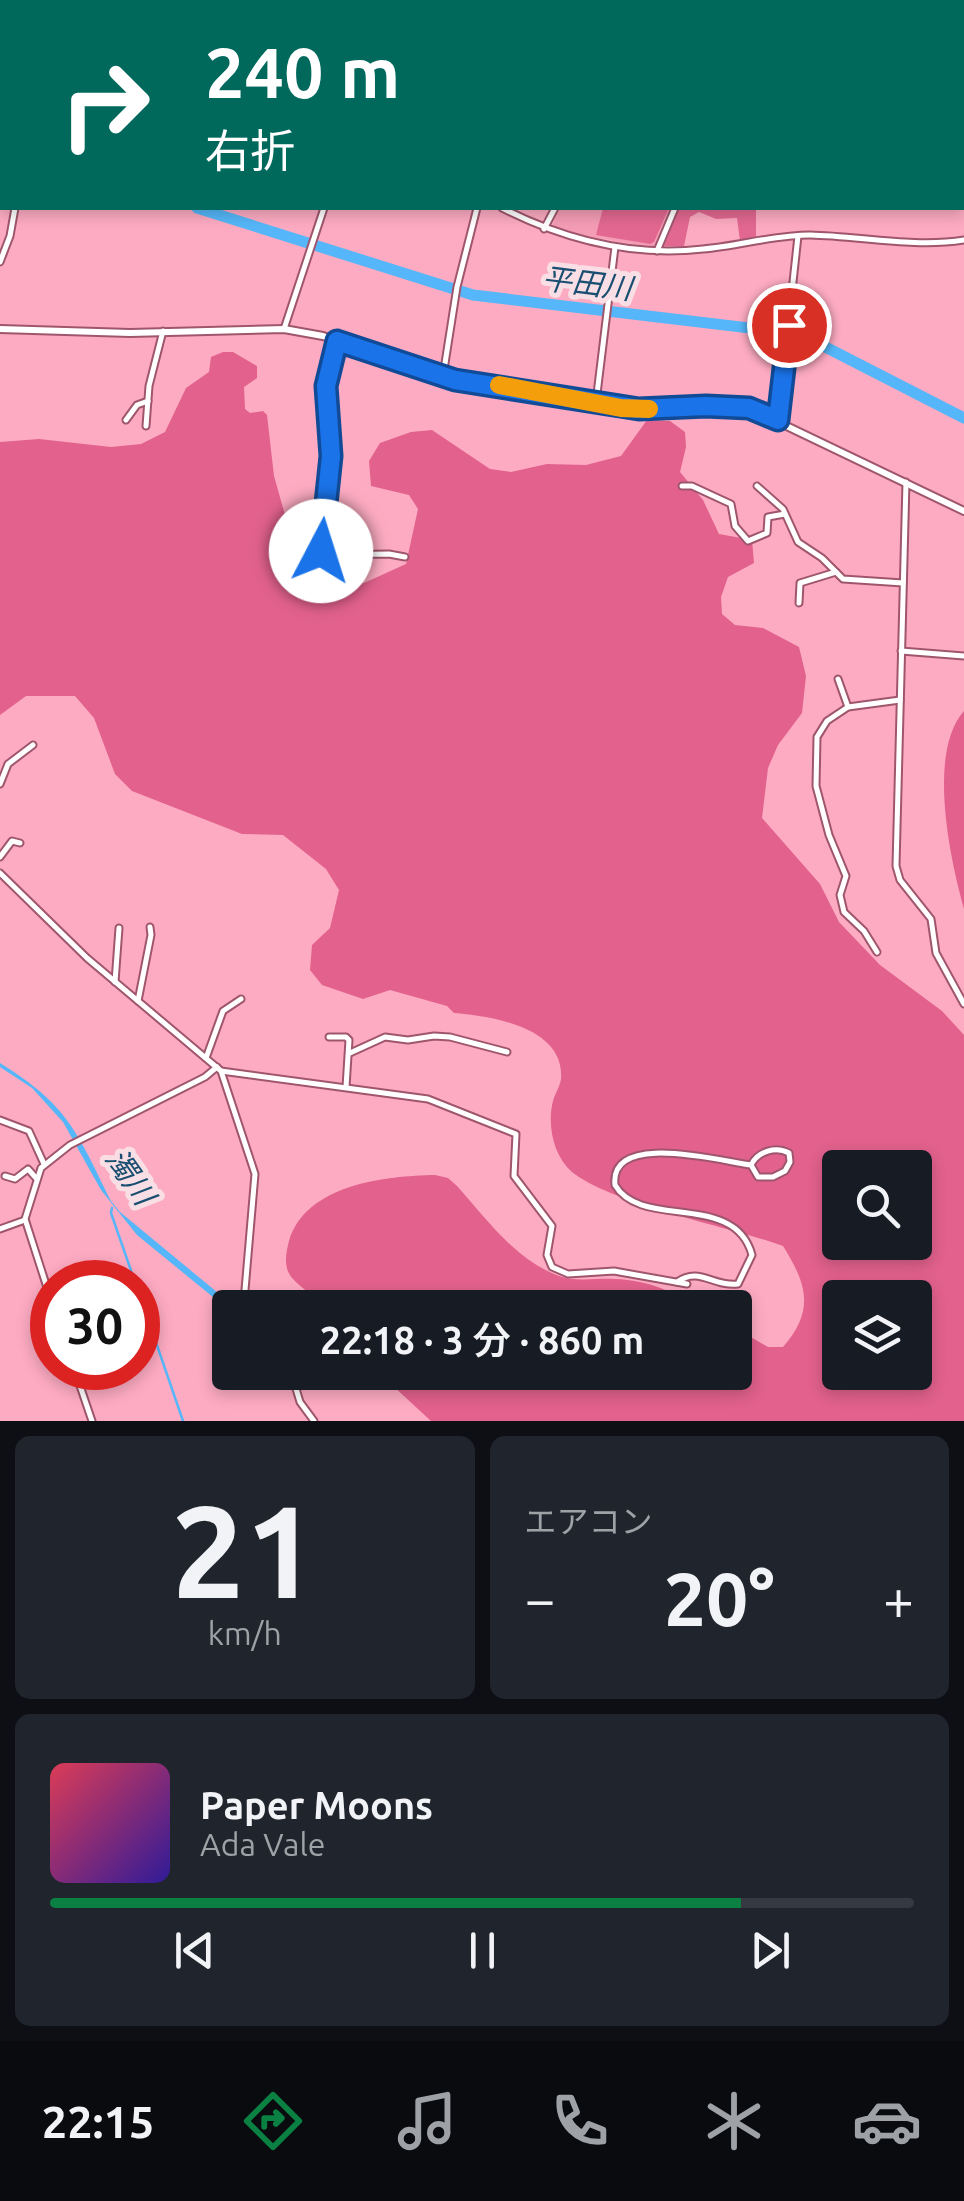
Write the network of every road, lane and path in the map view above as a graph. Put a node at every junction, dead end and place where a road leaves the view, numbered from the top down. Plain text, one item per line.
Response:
1 (14, 210) edge
2 (323, 210) edge
3 (476, 210) edge
4 (506, 210) edge
5 (554, 210) edge
6 (675, 210) edge
7 (544, 229) junction
8 (798, 236) junction
9 (964, 240) edge
10 (614, 247) junction
11 (657, 251) junction
12 (0, 262) edge
13 (284, 328) junction
14 (0, 329) edge
15 (162, 332) junction
16 (337, 341) junction
17 (443, 376) junction
18 (148, 401) junction
19 (596, 402) junction
20 (126, 420) dead end
21 (778, 420) junction
22 (146, 426) dead end
23 (906, 482) junction
24 (682, 486) dead end
25 (757, 486) dead end
26 (964, 511) edge
27 (786, 514) junction
28 (321, 555) junction
29 (405, 557) dead end
30 (836, 572) junction
31 (903, 582) junction
32 (314, 594) dead end
33 (800, 603) dead end
34 (901, 651) junction
35 (964, 656) edge
36 (838, 680) dead end
37 (900, 700) junction
38 (848, 707) junction
39 (34, 745) dead end
40 (0, 784) edge
41 (20, 843) dead end
42 (0, 857) edge
43 (0, 873) edge
44 (150, 927) dead end
45 (119, 928) dead end
46 (877, 952) dead end
47 (115, 982) junction
48 (241, 1000) dead end
49 (138, 1001) junction
50 (964, 1004) edge
51 (329, 1037) dead end
52 (506, 1052) dead end
53 (350, 1053) junction
54 (206, 1058) junction
55 (219, 1069) junction
56 (346, 1086) junction
57 (0, 1120) edge
58 (44, 1164) junction
59 (751, 1164) junction
60 (5, 1176) dead end
61 (36, 1178) junction
62 (25, 1220) junction
63 (0, 1229) edge
64 (38, 1260) edge
65 (677, 1282) junction
66 (687, 1284) dead end
67 (245, 1290) edge
68 (81, 1390) edge
69 (296, 1390) edge
70 (92, 1421) edge
71 (314, 1421) edge

1 - 12 street
2 - 13 street
3 - 17 street
4 - 7 street
5 - 7 street
6 - 11 street
7 - 10 street
8 - 9 street
8 - 11 street
8 - 21 street
10 - 11 street
10 - 19 street
13 - 15 street
13 - 16 street
14 - 15 street
15 - 18 street
16 - 17 street
16 - 28 street
17 - 19 street
18 - 20 street
18 - 22 street
19 - 21 street
21 - 23 street
23 - 26 street
23 - 31 street
24 - 27 street
25 - 27 street
27 - 30 street
28 - 29 street
28 - 32 street
30 - 31 street
30 - 33 street
31 - 34 street
34 - 35 street
34 - 37 street
36 - 38 street
37 - 38 street
37 - 50 street
38 - 46 street
39 - 40 street
41 - 42 street
43 - 47 street
44 - 49 street
45 - 47 street
47 - 49 street
48 - 54 street
49 - 54 street
51 - 53 street
52 - 53 street
53 - 56 street
54 - 55 street
55 - 56 street
55 - 58 street
55 - 67 street
56 - 65 street
57 - 58 street
58 - 61 street
59 - 59 street
59 - 65 street
60 - 61 street
61 - 62 street
62 - 63 street
62 - 64 street
65 - 66 street
68 - 70 street
69 - 71 street

